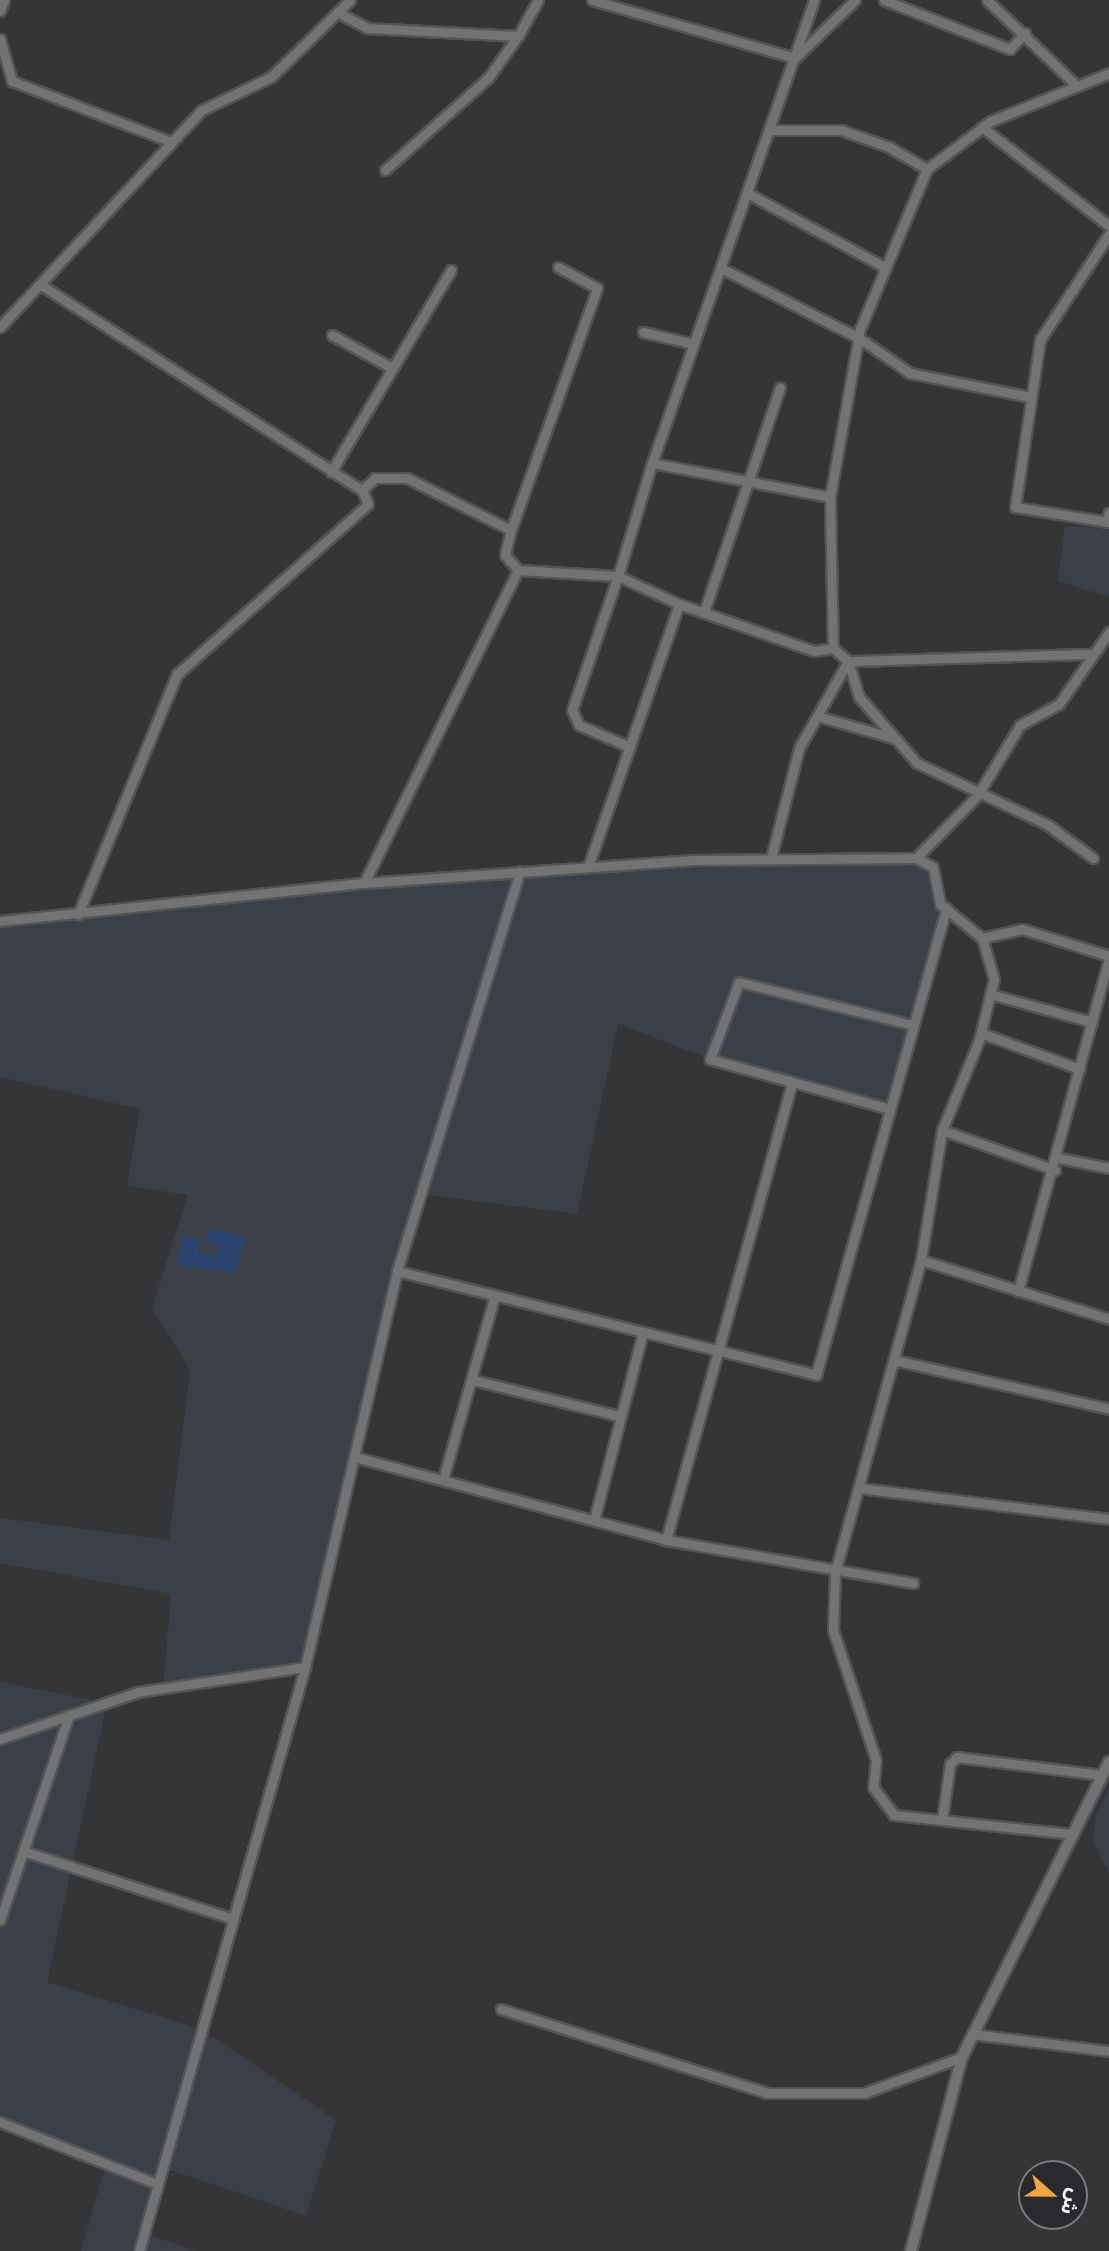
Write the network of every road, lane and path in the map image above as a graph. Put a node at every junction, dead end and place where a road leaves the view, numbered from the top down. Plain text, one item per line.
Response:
1 (4, 0) edge
2 (349, 0) edge
3 (538, 0) edge
4 (592, 0) edge
5 (621, 0) edge
6 (814, 0) edge
7 (855, 0) edge
8 (884, 0) edge
9 (987, 0) edge
10 (623, 10) junction
11 (0, 11) edge
12 (339, 13) junction
13 (1025, 33) junction
14 (518, 36) junction
15 (0, 39) edge
16 (795, 58) junction
17 (1109, 73) edge
18 (1076, 85) junction
19 (982, 127) junction
20 (769, 130) junction
21 (172, 142) junction
22 (927, 169) junction
23 (385, 170) dead end
24 (747, 192) junction
25 (1109, 226) edge
26 (1109, 234) edge
27 (558, 267) dead end
28 (721, 268) junction
29 (886, 268) junction
30 (452, 270) dead end
31 (41, 285) junction
32 (0, 327) edge
33 (642, 332) dead end
34 (332, 335) dead end
35 (859, 338) junction
36 (694, 344) junction
37 (392, 368) junction
38 (780, 387) dead end
39 (1030, 397) junction
40 (652, 463) junction
41 (331, 472) junction
42 (748, 481) junction
43 (362, 490) junction
44 (830, 497) junction
45 (1108, 519) edge
46 (511, 530) junction
47 (518, 570) junction
48 (618, 576) junction
49 (679, 604) junction
50 (704, 612) junction
51 (1109, 632) edge
52 (833, 648) junction
53 (1088, 654) junction
54 (848, 661) junction
55 (817, 716) junction
56 (893, 738) junction
57 (630, 747) junction
58 (976, 796) junction
59 (771, 858) junction
60 (916, 858) junction
61 (1094, 858) dead end
62 (588, 867) junction
63 (520, 872) junction
64 (364, 883) junction
65 (946, 908) junction
66 (78, 914) junction
67 (0, 921) edge
68 (982, 938) junction
69 (1109, 957) edge
70 (990, 993) junction
71 (1093, 1022) junction
72 (913, 1025) junction
73 (981, 1033) junction
74 (1080, 1069) junction
75 (792, 1082) junction
76 (890, 1109) junction
77 (942, 1130) junction
78 (1059, 1158) junction
79 (1109, 1168) edge
80 (1055, 1170) junction
81 (921, 1261) junction
82 (397, 1271) junction
83 (1018, 1291) junction
84 (495, 1295) junction
85 (1109, 1319) edge
86 (643, 1332) junction
87 (715, 1349) junction
88 (894, 1360) junction
89 (473, 1380) junction
90 (1109, 1409) edge
91 (620, 1416) junction
92 (355, 1457) junction
93 (444, 1476) junction
94 (860, 1488) junction
95 (1109, 1519) edge
96 (594, 1520) junction
97 (666, 1541) junction
98 (835, 1573) junction
99 (913, 1583) dead end
100 (305, 1667) junction
101 (69, 1715) junction
102 (0, 1739) edge
103 (1109, 1762) edge
104 (1102, 1775) junction
105 (942, 1820) junction
106 (1073, 1834) junction
107 (23, 1851) junction
108 (233, 1919) junction
109 (0, 1920) edge
110 (502, 2009) dead end
111 (972, 2034) junction
112 (1109, 2051) edge
113 (962, 2057) junction
114 (0, 2122) edge
115 (157, 2184) junction
116 (139, 2251) edge
117 (911, 2251) edge

1 - 11 street
2 - 12 street
3 - 14 street
4 - 10 street
5 - 10 street
6 - 16 street
7 - 16 street
8 - 13 street
9 - 13 street
10 - 16 street
12 - 14 street
12 - 21 street
13 - 18 street
14 - 23 street
15 - 21 street
16 - 20 street
17 - 18 street
18 - 19 street
19 - 22 street
19 - 25 street
20 - 22 street
20 - 24 street
21 - 31 street
22 - 29 street
24 - 28 street
24 - 29 street
26 - 39 street
27 - 46 street
28 - 35 street
28 - 36 street
29 - 35 street
30 - 37 street
31 - 32 street
31 - 41 street
33 - 36 street
34 - 37 street
35 - 39 street
35 - 44 street
36 - 40 street
37 - 41 street
38 - 42 street
39 - 45 street
40 - 42 street
40 - 48 street
41 - 43 street
42 - 44 street
42 - 50 street
43 - 46 street
43 - 66 street
44 - 52 street
46 - 47 street
47 - 48 street
47 - 64 street
48 - 49 street
48 - 57 street
49 - 50 street
49 - 57 street
50 - 52 street
51 - 53 street
52 - 54 street
53 - 54 street
53 - 58 street
54 - 55 street
54 - 56 street
55 - 56 street
55 - 59 street
56 - 58 street
57 - 62 street
58 - 60 street
58 - 61 street
59 - 60 street
59 - 62 street
60 - 65 street
62 - 63 street
63 - 64 street
63 - 82 street
64 - 66 street
65 - 68 street
65 - 72 street
66 - 67 street
68 - 69 street
68 - 70 street
69 - 71 street
70 - 71 street
70 - 73 street
71 - 74 street
72 - 75 street
72 - 76 street
73 - 74 street
73 - 77 street
74 - 78 street
75 - 76 street
75 - 87 street
76 - 87 street
77 - 80 street
77 - 81 street
78 - 79 street
78 - 80 street
80 - 83 street
81 - 83 street
81 - 88 street
82 - 84 street
82 - 92 street
83 - 85 street
84 - 86 street
84 - 89 street
86 - 87 street
86 - 91 street
87 - 97 street
88 - 90 street
88 - 94 street
89 - 91 street
89 - 93 street
91 - 96 street
92 - 93 street
92 - 100 street
93 - 96 street
94 - 95 street
94 - 98 street
96 - 97 street
97 - 98 street
98 - 99 street
98 - 105 street
100 - 101 street
100 - 108 street
101 - 102 street
101 - 107 street
103 - 104 street
104 - 105 street
104 - 106 street
105 - 106 street
106 - 111 street
107 - 108 street
107 - 109 street
108 - 115 street
110 - 113 street
111 - 112 street
111 - 113 street
113 - 117 street
114 - 115 street
115 - 116 street

